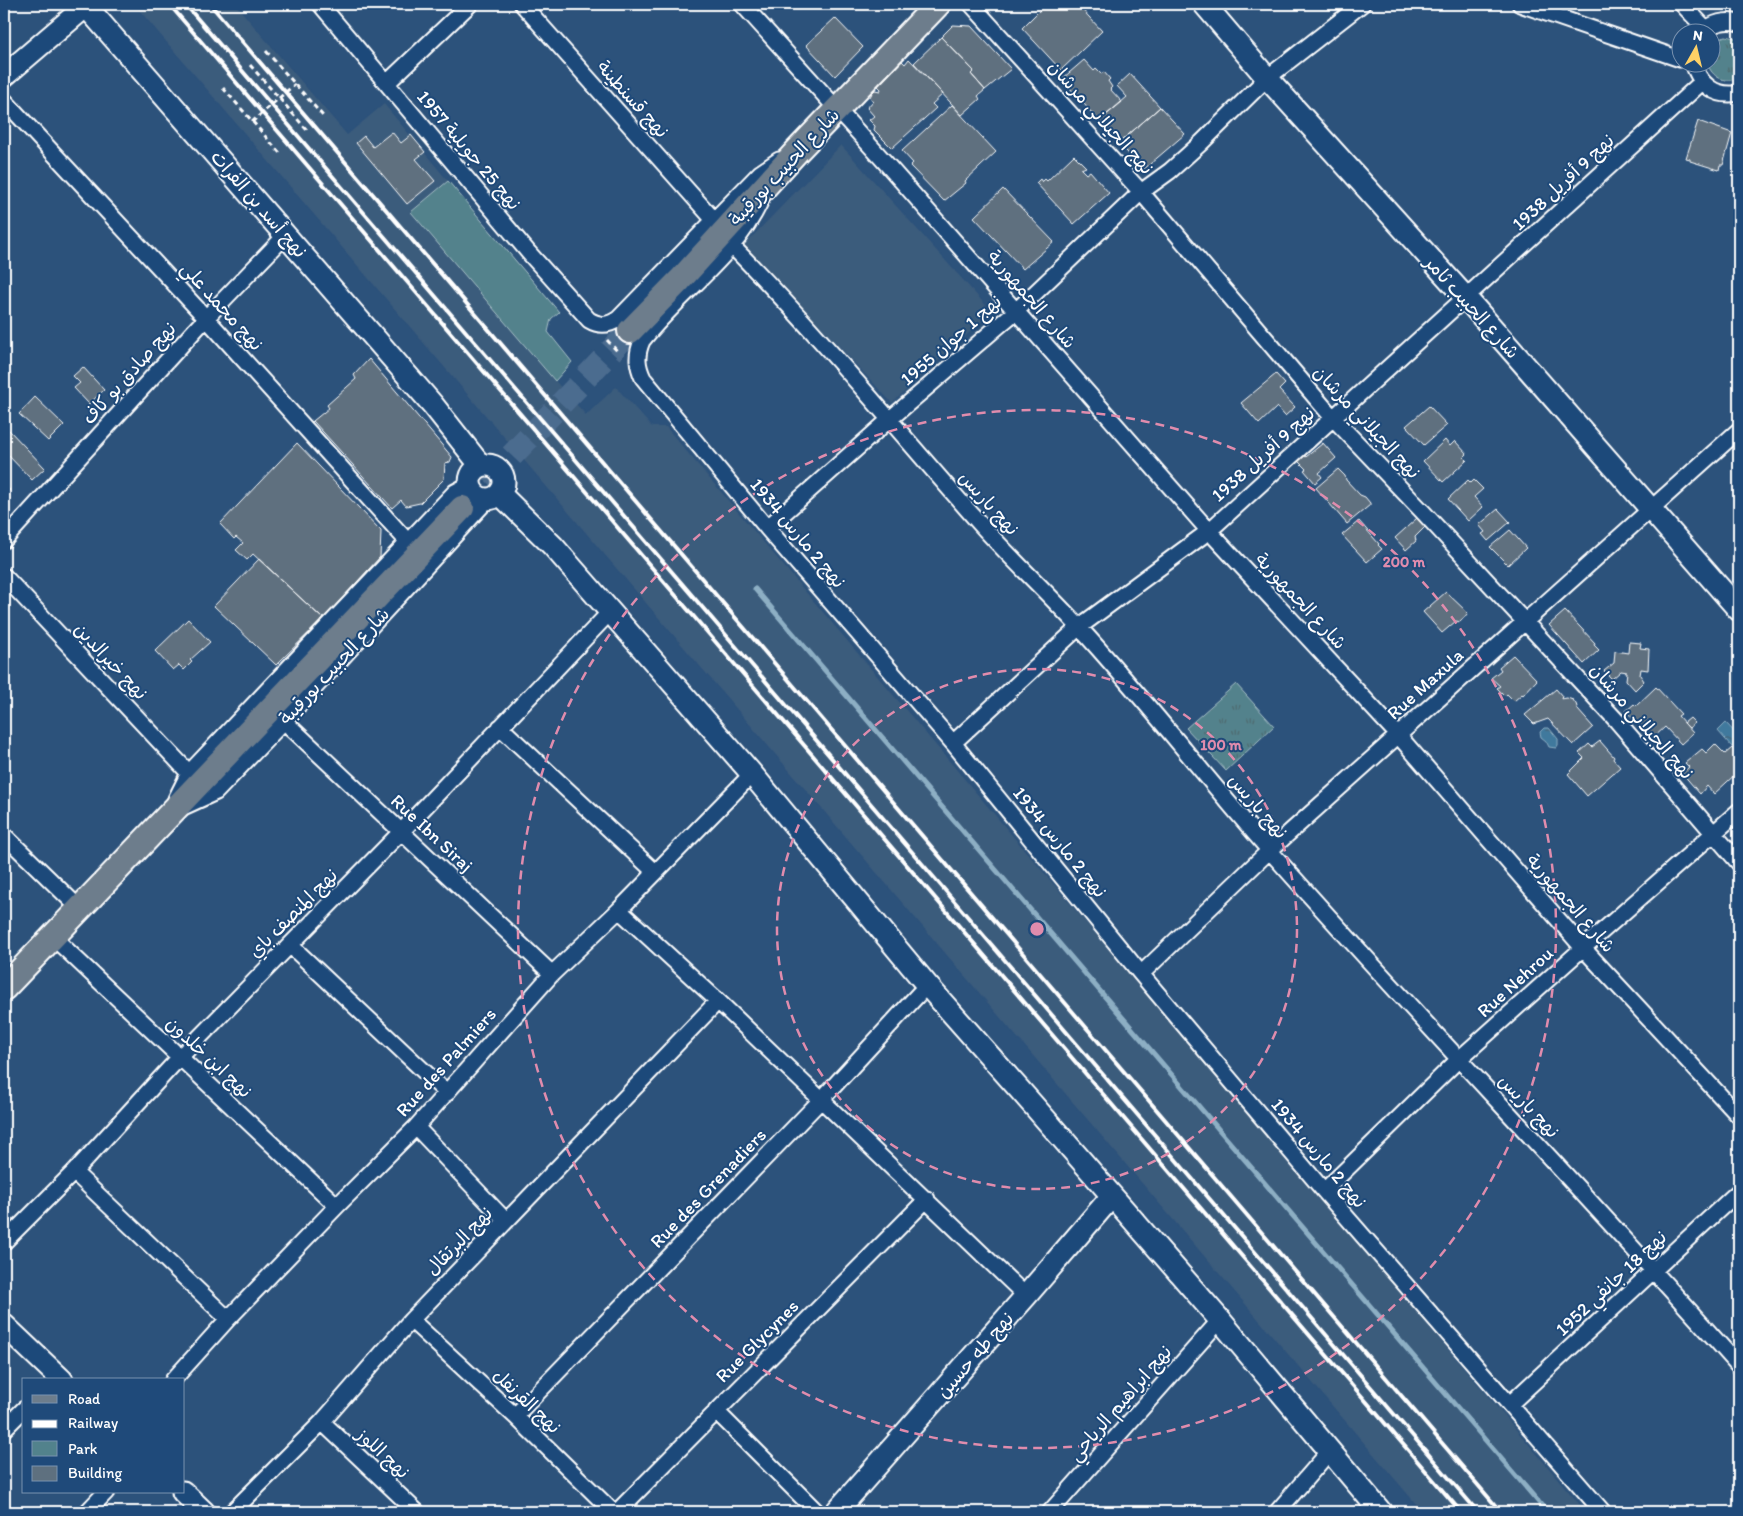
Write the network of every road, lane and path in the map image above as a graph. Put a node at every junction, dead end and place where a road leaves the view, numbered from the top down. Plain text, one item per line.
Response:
1 (320, 4) edge
2 (470, 4) edge
3 (522, 4) edge
4 (742, 4) edge
5 (938, 4) edge
6 (971, 4) edge
7 (1204, 4) edge
8 (1362, 4) edge
9 (1520, 4) edge
10 (1682, 4) edge
11 (85, 5) edge
12 (1697, 22) edge
13 (1720, 23) edge
14 (1739, 23) edge
15 (266, 51) dead end
16 (1670, 56) edge
17 (250, 64) dead end
18 (1696, 72) edge
19 (4, 76) edge
20 (1267, 78) junction
21 (1702, 82) junction
22 (295, 84) junction
23 (387, 84) junction
24 (223, 88) dead end
25 (1739, 93) edge
26 (279, 98) junction
27 (4, 100) edge
28 (837, 109) junction
29 (323, 116) dead end
30 (252, 122) junction
31 (307, 130) dead end
32 (797, 151) junction
33 (280, 153) dead end
34 (765, 186) junction
35 (1141, 192) junction
36 (714, 220) junction
37 (286, 235) junction
38 (732, 246) junction
39 (674, 274) junction
40 (1466, 298) junction
41 (1016, 311) junction
42 (206, 318) junction
43 (630, 331) tunnel mouth
44 (1333, 418) junction
45 (890, 419) junction
46 (1739, 430) edge
47 (476, 475) junction
48 (494, 497) junction
49 (462, 508) tunnel mouth
50 (1650, 509) junction
51 (766, 528) junction
52 (1209, 531) junction
53 (4, 540) edge
54 (408, 542) junction
55 (4, 576) edge
56 (1739, 610) edge
57 (610, 612) junction
58 (1526, 621) junction
59 (1079, 627) junction
60 (284, 720) junction
61 (500, 727) junction
62 (1398, 735) junction
63 (953, 743) junction
64 (189, 774) junction
65 (752, 774) junction
66 (1739, 811) edge
67 (168, 815) junction
68 (401, 832) junction
69 (1713, 834) junction
70 (4, 835) edge
71 (1270, 850) junction
72 (1739, 863) edge
73 (655, 872) junction
74 (79, 908) junction
75 (619, 910) junction
76 (53, 937) junction
77 (290, 945) junction
78 (1583, 948) junction
79 (552, 974) junction
80 (1141, 974) junction
81 (927, 984) junction
82 (4, 988) edge
83 (718, 1000) junction
84 (180, 1057) junction
85 (1458, 1060) junction
86 (447, 1093) junction
87 (821, 1100) junction
88 (1739, 1116) edge
89 (416, 1127) junction
90 (74, 1172) junction
91 (1324, 1191) junction
92 (1739, 1191) edge
93 (1112, 1196) junction
94 (926, 1199) junction
95 (337, 1206) junction
96 (506, 1221) junction
97 (4, 1242) edge
98 (1655, 1271) junction
99 (1026, 1296) junction
100 (228, 1319) junction
101 (410, 1320) junction
102 (1220, 1320) junction
103 (4, 1326) edge
104 (1739, 1366) edge
105 (58, 1378) edge
106 (175, 1378) edge
107 (1510, 1404) junction
108 (22, 1411) edge
109 (716, 1411) junction
110 (515, 1416) junction
111 (322, 1422) junction
112 (4, 1429) edge
113 (1329, 1452) junction
114 (104, 1494) edge
115 (184, 1494) edge
116 (87, 1512) edge
117 (204, 1512) edge
118 (232, 1512) edge
119 (417, 1512) edge
120 (613, 1512) edge
121 (617, 1512) edge
122 (816, 1512) edge
123 (836, 1512) edge
124 (1050, 1512) edge
125 (1277, 1512) edge
126 (1381, 1512) edge
127 (1602, 1512) edge

1 - 23 street, نهج 25 جويلية 1957
2 - 23 street
3 - 36 street, نهج قسنطينة
4 - 28 street, شارع الجمهورية
5 - 28 main road, شارع الحبيب بورقيبة
6 - 35 street, نهج الجيلاني مرشان
7 - 20 street, شارع الحبيب ثامر
8 - 20 street, نهج 1 جوان 1955
9 - 16 street
10 - 12 street
11 - 19 street
11 - 37 street, نهج أسد بن الفرات
13 - 14 street
15 - 22 path
17 - 26 path
18 - 21 street
20 - 35 street, نهج 1 جوان 1955
20 - 40 street, شارع الحبيب ثامر
21 - 25 street
21 - 40 street, نهج 9 أفريل 1938
22 - 26 path, bridge
22 - 29 path
23 - 39 street, نهج 25 جويلية 1957
24 - 30 path
26 - 30 path, bridge
26 - 31 path
27 - 42 street, نهج محمد علي
28 - 32 main road, شارع الحبيب بورقيبة
28 - 41 street, شارع الجمهورية
30 - 33 path
32 - 34 main road, شارع الحبيب بورقيبة
32 - 36 street
34 - 38 street, نهج 2 مارس 1934
34 - 39 main road, شارع الحبيب بورقيبة
35 - 41 street, نهج 1 جوان 1955
35 - 44 street, نهج الجيلاني مرشان
36 - 39 street
37 - 42 street, نهج صادق بو كاف
37 - 47 street, نهج أسد بن الفرات
38 - 45 street, نهج باريس
38 - 51 street, نهج 2 مارس 1934
39 - 43 main road, شارع الحبيب بورقيبة
40 - 44 street, نهج 9 أفريل 1938
40 - 50 street, شارع الحبيب ثامر
41 - 45 street, نهج 1 جوان 1955
41 - 52 street, شارع الجمهورية
42 - 53 street, نهج صادق بو كاف
42 - 54 street, نهج محمد علي
44 - 52 street, نهج 9 أفريل 1938
44 - 58 street, نهج الجيلاني مرشان
45 - 51 street, نهج 1 جوان 1955
45 - 59 street, نهج باريس
46 - 50 street, Rue Maxula
47 - 48 street
47 - 48 street
47 - 54 street, شارع الحبيب بورقيبة
48 - 57 street
48 - 60 street, شارع الحبيب بورقيبة
49 - 67 main road, شارع الحبيب بورقيبة
50 - 56 street, شارع الحبيب ثامر
50 - 58 street, Rue Maxula
51 - 63 street, نهج 2 مارس 1934
52 - 59 street, نهج 9 أفريل 1938
52 - 62 street, شارع الجمهورية
54 - 64 street, شارع الحبيب بورقيبة
55 - 64 street, نهج خيرالدين
57 - 61 street, نهج المنصف باي
57 - 65 street
58 - 62 street, Rue Maxula
58 - 69 street, نهج الجيلاني مرشان
59 - 63 street, نهج 9 أفريل 1938
59 - 71 street, نهج باريس
60 - 67 street, شارع الحبيب بورقيبة
60 - 68 street, Rue Ibn Siraj
61 - 68 street, نهج المنصف باي
61 - 73 street
62 - 71 street, Rue Maxula
62 - 78 street, شارع الجمهورية
63 - 80 street, نهج 2 مارس 1934
64 - 67 street, شارع الحبيب بورقيبة
65 - 73 street, Rue des Palmiers
65 - 81 street
66 - 69 street, Rue Nehrou
67 - 74 main road, شارع الحبيب بورقيبة
68 - 77 street, نهج المنصف باي
68 - 79 street, Rue Ibn Siraj
69 - 72 street, نهج الجيلاني مرشان
69 - 78 street, Rue Nehrou
70 - 74 street
71 - 80 street, Rue Maxula
71 - 85 street, نهج باريس
73 - 75 street, Rue des Palmiers
74 - 76 main road, شارع الحبيب بورقيبة
75 - 79 street, Rue des Palmiers
75 - 83 street
76 - 82 main road, شارع الحبيب بورقيبة
76 - 84 street, نهج ابن خلدون
77 - 84 street, نهج المنصف باي
77 - 86 street
78 - 85 street, Rue Nehrou
78 - 88 street, شارع الجمهورية
79 - 86 street, Rue des Palmiers
80 - 91 street, نهج 2 مارس 1934
81 - 87 street, Rue des Grenadiers
81 - 93 street
83 - 87 street
83 - 96 street, نهج البرتقال
84 - 90 street, نهج المنصف باي
84 - 95 street, نهج ابن خلدون
85 - 91 street, Rue Nehrou
85 - 98 street, نهج باريس
86 - 89 street, Rue des Palmiers
87 - 94 street
87 - 110 street, Rue des Grenadiers
89 - 95 street, Rue des Palmiers
89 - 96 street
90 - 97 street, نهج المنصف باي
90 - 100 street
91 - 107 street, نهج 2 مارس 1934
92 - 98 street, نهج 18 جانفي 1952
93 - 99 street, نهج طه حسين
93 - 102 street
94 - 99 street
94 - 109 street, Rue Glycynes
95 - 100 street, Rue des Palmiers
96 - 101 street, نهج البرتقال
98 - 104 street, نهج باريس
98 - 107 street, نهج 18 جانفي 1952
99 - 123 street, نهج طه حسين
100 - 106 street, Rue des Palmiers
101 - 110 street, نهج القرنفل
101 - 111 street, نهج البرتقال
102 - 113 street
102 - 124 street, نهج ابراهيم الرياحي
103 - 105 street
107 - 127 street, نهج 2 مارس 1934
108 - 112 street
109 - 121 street, Rue Glycynes
109 - 122 street
110 - 120 street, نهج القرنفل
111 - 118 street, نهج البرتقال
111 - 119 street, نهج اللوز
113 - 125 street
113 - 126 street
114 - 116 street
115 - 117 street

